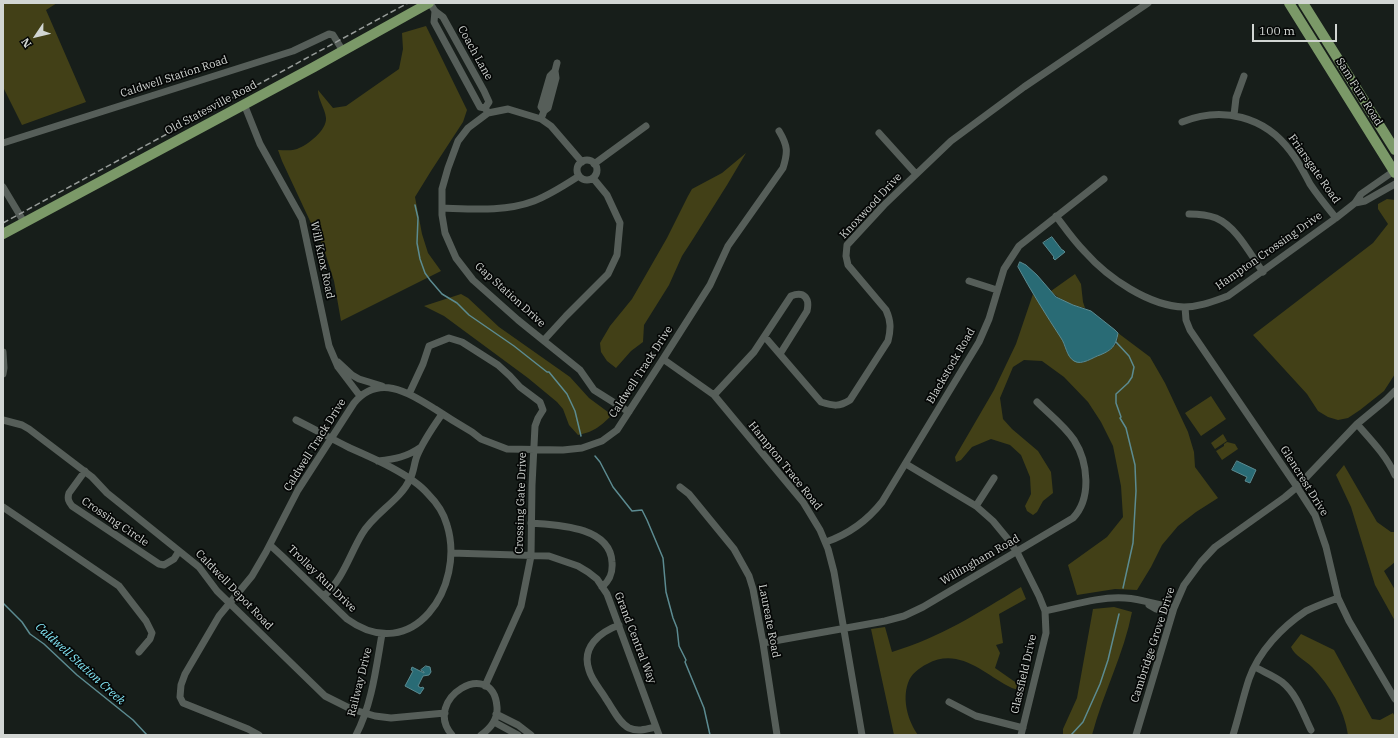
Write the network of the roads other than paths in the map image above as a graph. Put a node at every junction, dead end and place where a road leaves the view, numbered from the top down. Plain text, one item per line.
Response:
1 (1148, 3) edge
2 (1289, 3) edge
3 (1303, 3) edge
4 (431, 6) edge
5 (343, 51) junction
6 (466, 60) junction
7 (557, 63) dead end
8 (458, 65) junction
9 (1244, 76) dead end
10 (244, 104) junction
11 (487, 111) junction
12 (1234, 115) junction
13 (541, 119) junction
14 (1182, 122) dead end
15 (646, 126) dead end
16 (779, 132) dead end
17 (879, 133) dead end
18 (3, 143) edge
19 (1395, 150) edge
20 (582, 162) junction
21 (594, 164) junction
22 (1395, 170) edge
23 (916, 174) junction
24 (579, 176) junction
25 (593, 178) junction
26 (1104, 179) dead end
27 (1395, 184) edge
28 (3, 187) edge
29 (1355, 203) junction
30 (442, 208) junction
31 (1189, 214) dead end
32 (1056, 216) junction
33 (1336, 218) junction
34 (24, 222) junction
35 (3, 234) edge
36 (1263, 272) junction
37 (969, 281) dead end
38 (997, 290) junction
39 (1185, 307) junction
40 (765, 337) junction
41 (544, 340) junction
42 (3, 352) edge
43 (780, 354) junction
44 (663, 359) junction
45 (335, 360) junction
46 (3, 374) edge
47 (384, 387) junction
48 (1395, 391) edge
49 (409, 394) junction
50 (714, 395) junction
51 (360, 396) junction
52 (1037, 402) dead end
53 (629, 412) junction
54 (442, 414) junction
55 (3, 420) edge
56 (296, 420) dead end
57 (1357, 424) junction
58 (332, 439) junction
59 (421, 447) junction
60 (533, 450) junction
61 (378, 461) junction
62 (906, 464) junction
63 (85, 471) junction
64 (1395, 475) edge
65 (994, 478) dead end
66 (411, 479) junction
67 (680, 487) dead end
68 (1297, 487) junction
69 (976, 506) junction
70 (3, 507) edge
71 (531, 523) junction
72 (826, 542) junction
73 (270, 545) junction
74 (180, 552) junction
75 (1016, 552) junction
76 (451, 553) junction
77 (531, 556) junction
78 (602, 587) junction
79 (324, 596) junction
80 (1338, 598) junction
81 (229, 603) junction
82 (1045, 611) junction
83 (1173, 611) junction
84 (619, 625) junction
85 (843, 628) junction
86 (382, 634) junction
87 (763, 643) junction
88 (139, 652) dead end
89 (1255, 667) junction
90 (485, 686) junction
91 (1395, 699) edge
92 (949, 702) dead end
93 (365, 713) junction
94 (445, 713) junction
95 (495, 718) junction
96 (656, 727) junction
97 (1311, 730) dead end
98 (1022, 732) edge
99 (259, 735) edge
100 (356, 735) edge
101 (452, 735) edge
102 (481, 735) edge
103 (518, 735) edge
104 (531, 735) edge
105 (659, 735) edge
106 (777, 735) edge
107 (862, 735) edge
108 (1136, 735) edge
109 (1233, 735) edge

1 - 23 street, Knoxwood Drive
2 - 22 main road, Sam Furr Road
3 - 19 main road, Sam Furr Road
4 - 5 main road, Old Statesville Road
4 - 6 street, Coach Lane
4 - 8 street, Coach Lane
5 - 10 main road, Old Statesville Road
5 - 18 street, Caldwell Station Road
6 - 8 street
6 - 11 street, Coach Lane
7 - 13 street
8 - 11 street, Coach Lane
9 - 12 street
10 - 34 main road, Old Statesville Road
10 - 45 street, Will Knox Road
11 - 13 street, Gap Station Drive
11 - 30 street, Gap Station Drive
12 - 14 street, Friarsgate Road
12 - 33 street, Friarsgate Road
13 - 20 street, Gap Station Drive
15 - 21 street
16 - 44 street, Caldwell Track Drive
17 - 23 street
20 - 21 street
20 - 24 street
21 - 25 street
22 - 29 street, Hampton Crossing Drive
23 - 43 street, Knoxwood Drive
24 - 25 street
24 - 30 street
25 - 41 street, Gap Station Drive
26 - 32 street, Blackstock Road
27 - 29 street, Hampton Crossing Drive
28 - 34 street
29 - 33 street, Hampton Crossing Drive
30 - 41 street, Gap Station Drive
31 - 36 street
32 - 38 street, Blackstock Road
32 - 39 street, Hampton Crossing Drive
33 - 36 street, Hampton Crossing Drive
34 - 35 main road, Old Statesville Road
36 - 39 street, Hampton Crossing Drive
37 - 38 street
38 - 62 street, Blackstock Road
39 - 68 street, Glencrest Drive
40 - 43 street, Knoxwood Drive
40 - 43 street
40 - 50 street
41 - 53 street, Gap Station Drive
42 - 46 street
44 - 50 street, Hampton Trace Road
44 - 53 street, Caldwell Track Drive
45 - 47 street, Will Knox Road
45 - 51 street, Will Knox Road
47 - 49 street, Caldwell Track Drive
47 - 51 street, Caldwell Track Drive
48 - 57 street, Cambridge Grove Drive
49 - 54 street, Caldwell Track Drive
49 - 60 street, Crossing Gate Drive
50 - 72 street, Hampton Trace Road
51 - 58 street, Caldwell Track Drive
52 - 75 street, Willingham Road
53 - 60 street, Caldwell Track Drive
54 - 59 street
54 - 60 street, Caldwell Track Drive
55 - 63 street, Caldwell Depot Road
56 - 58 street, Trolley Run Drive
57 - 64 street
57 - 68 street, Cambridge Grove Drive
58 - 61 street, Trolley Run Drive
58 - 73 street, Caldwell Track Drive
59 - 61 street
59 - 66 street
60 - 71 street, Crossing Gate Drive
61 - 66 street, Trolley Run Drive
62 - 69 street, Glassfield Drive
62 - 72 street, Blackstock Road
63 - 74 street, Caldwell Depot Road
63 - 74 street, Crossing Circle
65 - 69 street
66 - 76 street, Trolley Run Drive
66 - 79 street
67 - 87 street, Laureate Road
68 - 80 street, Glencrest Drive
68 - 83 street, Cambridge Grove Drive
69 - 75 street, Glassfield Drive
70 - 88 street
71 - 77 street, Crossing Gate Drive
71 - 78 street
72 - 85 street, Hampton Trace Road
73 - 79 street, Trolley Run Drive
73 - 81 street, Caldwell Track Drive
74 - 81 street, Caldwell Depot Road
75 - 82 street, Glassfield Drive
75 - 85 street, Willingham Road
76 - 77 street, Grand Central Way
76 - 86 street, Trolley Run Drive
77 - 78 street, Grand Central Way
77 - 90 street, Crossing Gate Drive
78 - 84 street, Grand Central Way
79 - 86 street, Trolley Run Drive
80 - 89 street
80 - 91 street, Glencrest Drive
81 - 93 street, Caldwell Depot Road
81 - 99 street, Caldwell Track Drive
82 - 83 street
82 - 98 street, Glassfield Drive
83 - 108 street, Cambridge Grove Drive
84 - 96 street, Grand Central Way
84 - 96 street
85 - 87 street, Willingham Road
85 - 107 street, Hampton Trace Road
86 - 93 street, Railway Drive
87 - 106 street, Laureate Road
89 - 97 street
89 - 109 street
90 - 94 street
90 - 95 street
92 - 98 street
93 - 94 street, Caldwell Depot Road
93 - 100 street, Railway Drive
94 - 101 street
95 - 102 street
95 - 103 street
95 - 104 street
96 - 105 street, Grand Central Way

